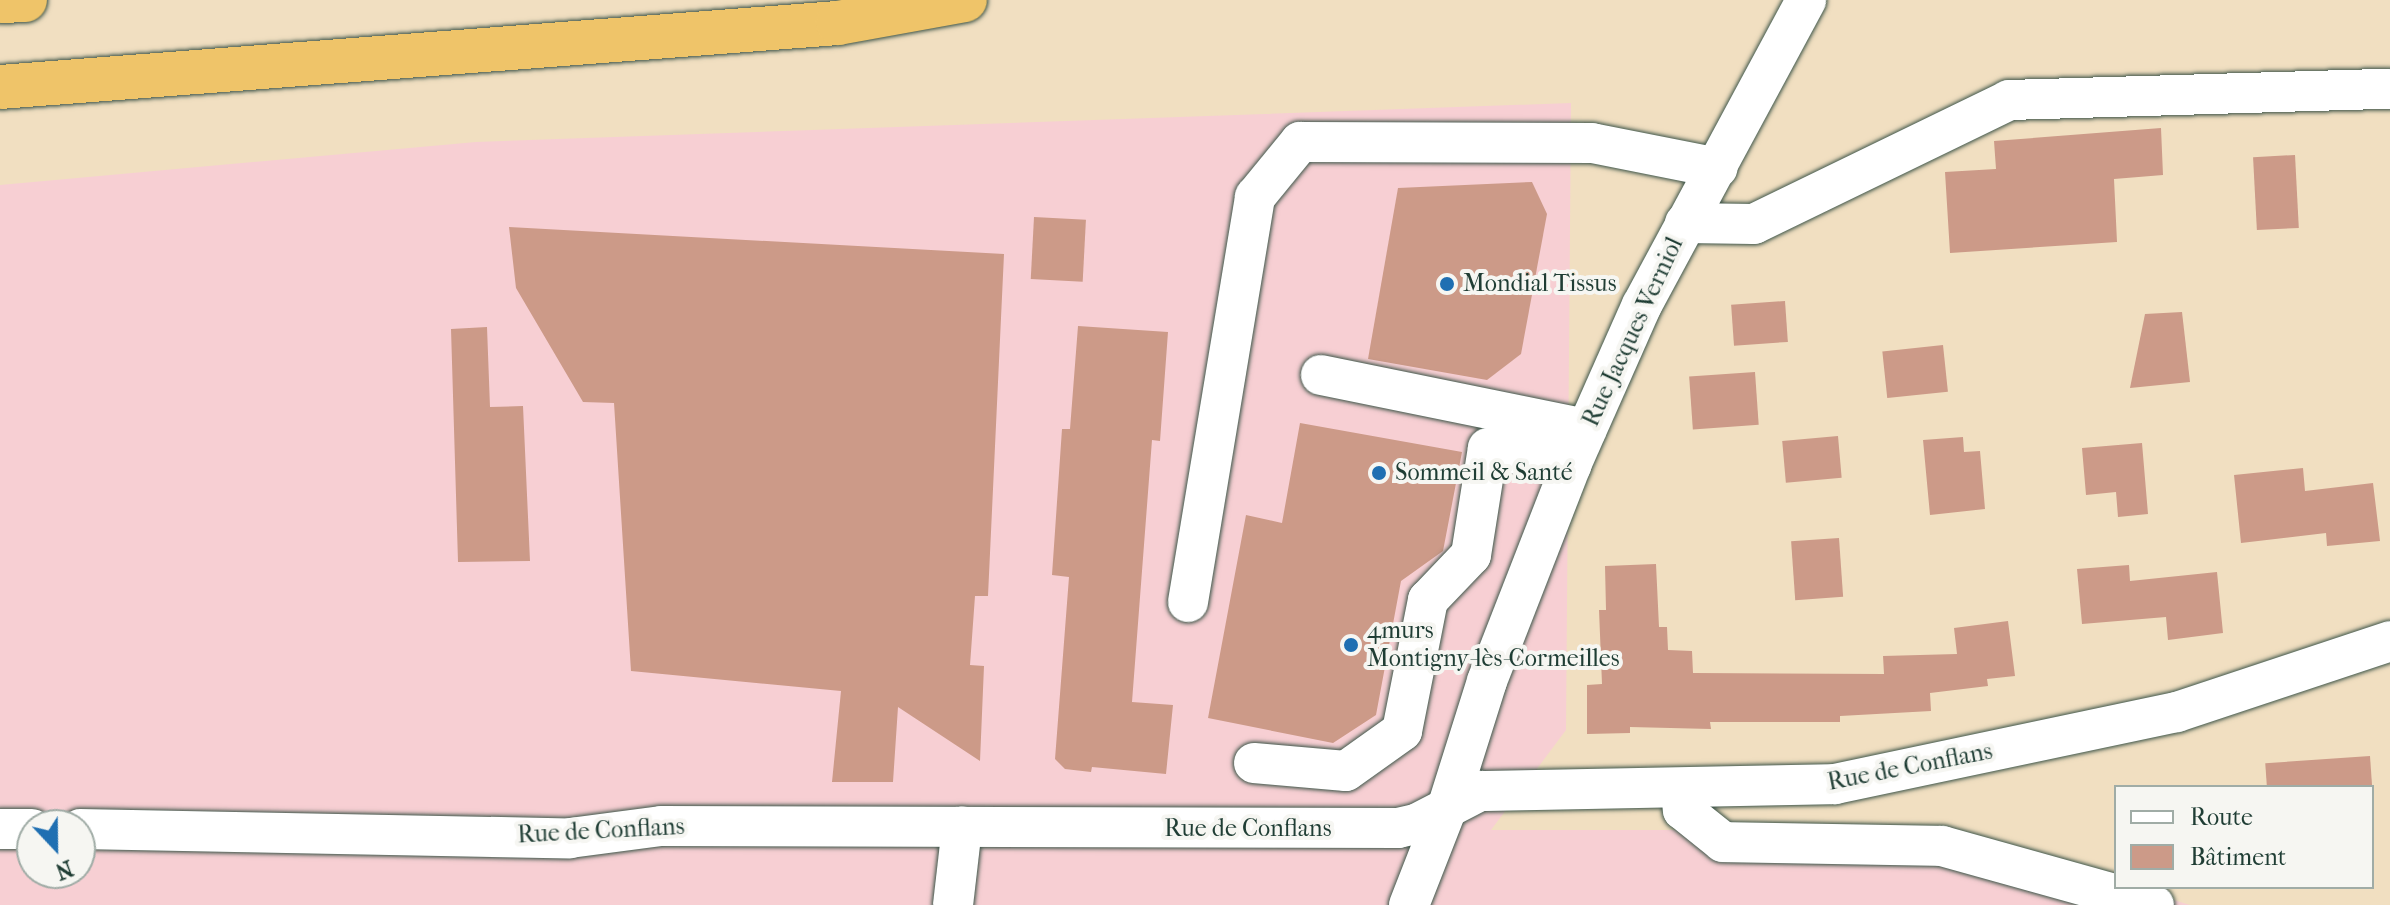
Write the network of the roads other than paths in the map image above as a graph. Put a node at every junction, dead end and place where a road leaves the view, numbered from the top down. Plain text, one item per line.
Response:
1 (25, 0) edge
2 (965, 0) edge
3 (1806, 0) edge
4 (0, 1) edge
5 (0, 87) edge
6 (2390, 89) edge
7 (1718, 168) junction
8 (1685, 223) junction
9 (1321, 375) dead end
10 (1587, 429) junction
11 (1571, 465) junction
12 (1188, 602) dead end
13 (2390, 641) edge
14 (1254, 763) dead end
15 (1681, 789) junction
16 (1447, 808) junction
17 (962, 827) junction
18 (96, 829) edge
19 (953, 905) edge
20 (1409, 905) edge
21 (2154, 905) edge

1 - 4 highway
2 - 5 highway
3 - 7 street, Rue Jacques Verniol
6 - 8 street
7 - 8 street, Rue Jacques Verniol
7 - 12 street
8 - 10 street, Rue Jacques Verniol
9 - 10 street
10 - 11 street, Rue Jacques Verniol
11 - 14 street
11 - 16 street, Rue Jacques Verniol
13 - 15 street, Rue de Conflans
15 - 16 street, Rue de Conflans
15 - 21 street
16 - 17 street, Rue de Conflans
16 - 20 street, Rue Jacques Verniol
17 - 18 street, Rue de Conflans
17 - 19 street

